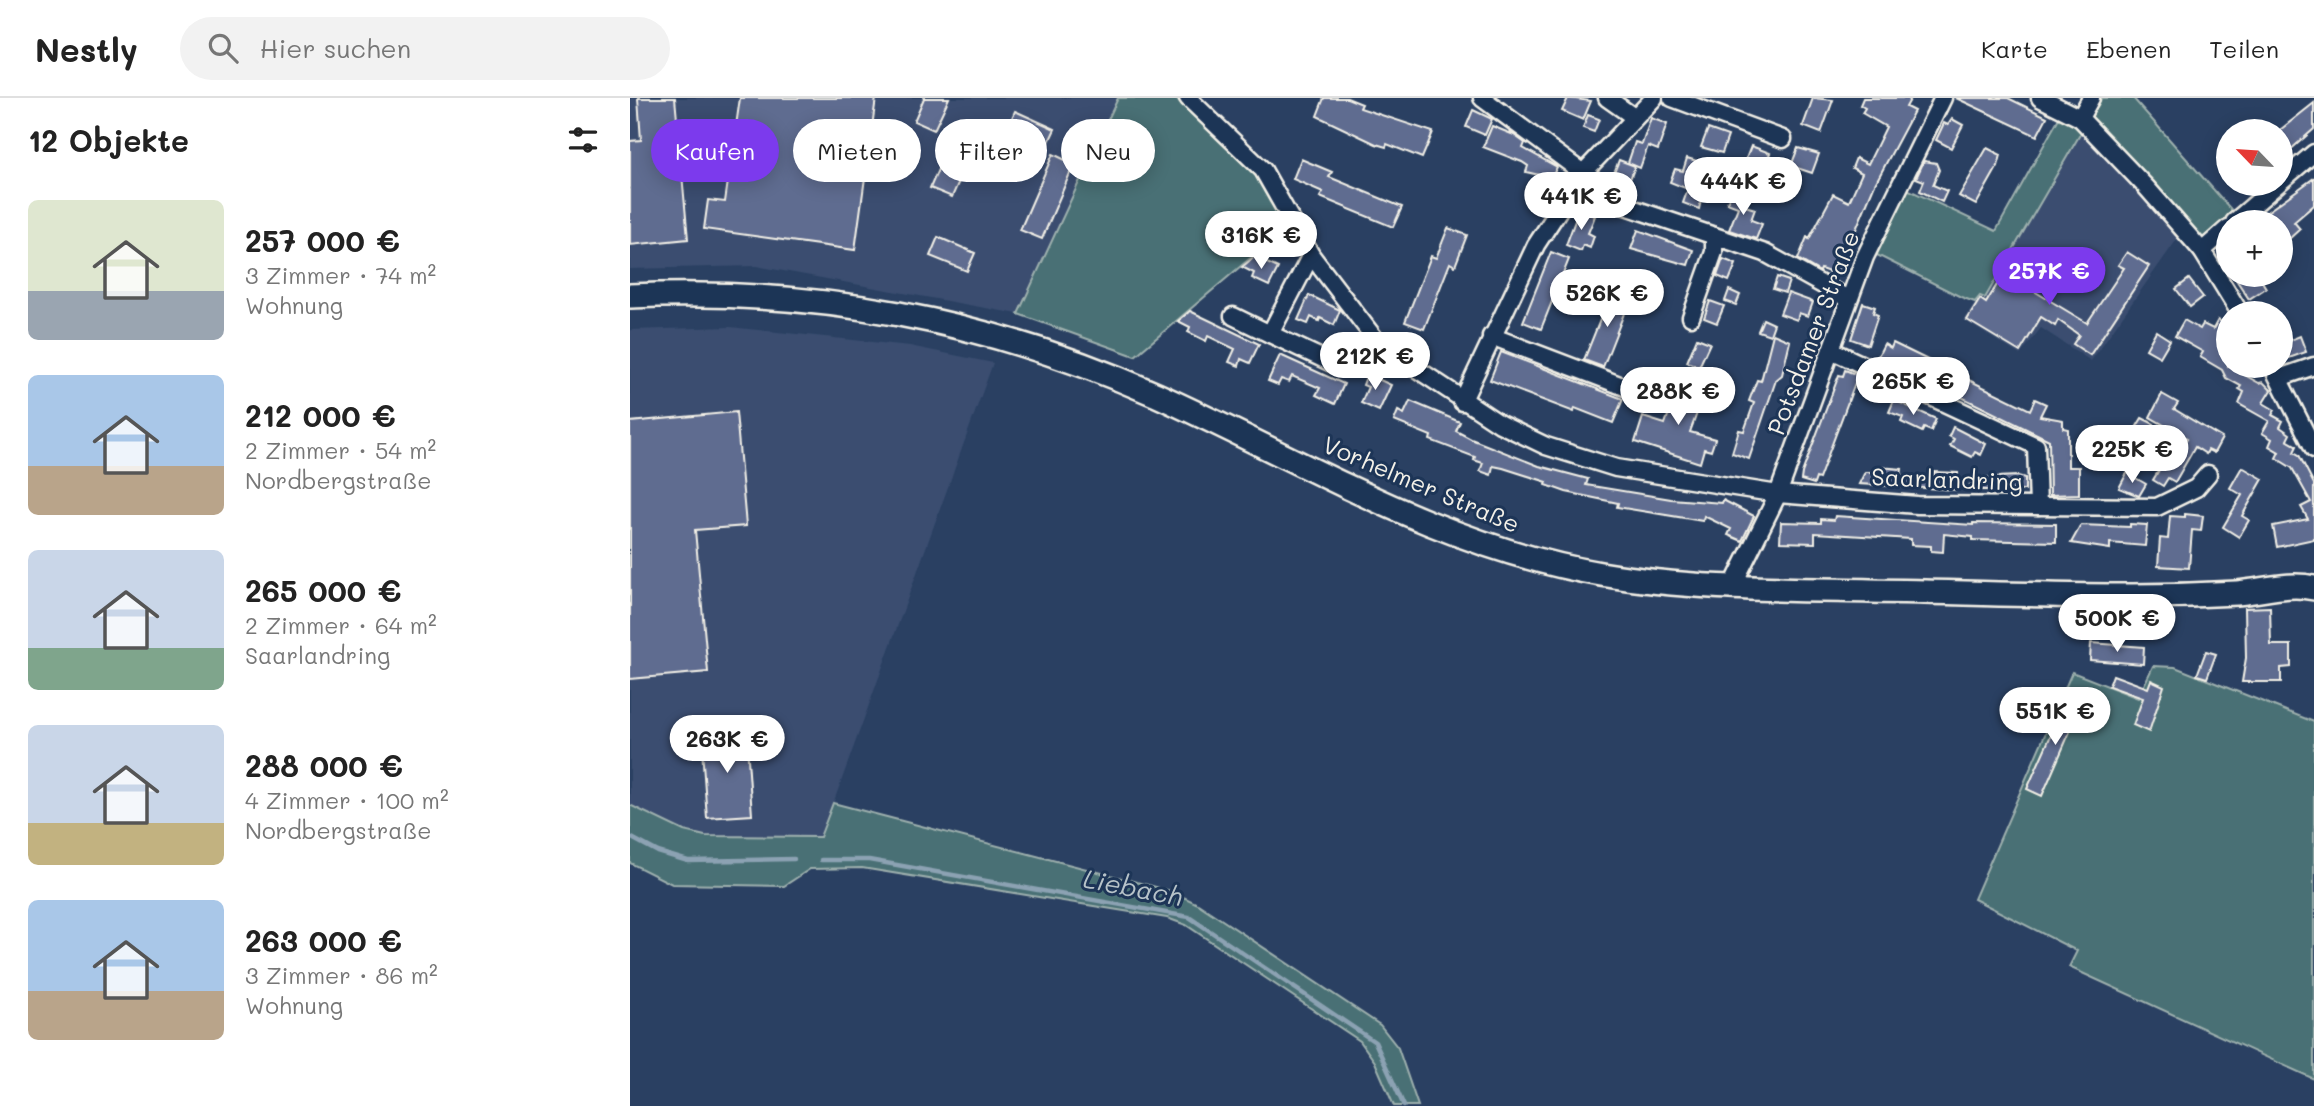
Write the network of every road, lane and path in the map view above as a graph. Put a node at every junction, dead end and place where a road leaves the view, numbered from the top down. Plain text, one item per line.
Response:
1 (1188, 98) edge
2 (1482, 98) edge
3 (1607, 98) edge
4 (1654, 98) edge
5 (1672, 98) edge
6 (1943, 98) edge
7 (2040, 98) edge
8 (2091, 98) edge
9 (1634, 117) junction
10 (2080, 118) junction
11 (1783, 139) dead end
12 (2314, 152) edge
13 (2293, 171) edge
14 (1583, 173) junction
15 (1572, 188) junction
16 (2264, 196) edge
17 (2248, 210) edge
18 (1714, 236) junction
19 (2216, 239) edge
20 (2202, 251) junction
21 (1311, 255) junction
22 (630, 296) edge
23 (1848, 299) junction
24 (2233, 301) edge
25 (1233, 316) dead end
26 (1691, 317) dead end
27 (1270, 334) junction
28 (1491, 336) junction
29 (1831, 350) junction
30 (1336, 365) dead end
31 (2314, 366) edge
32 (2293, 369) edge
33 (2279, 378) edge
34 (1625, 387) dead end
35 (1462, 402) junction
36 (2314, 449) edge
37 (2208, 474) dead end
38 (1778, 494) junction
39 (2038, 506) junction
40 (2310, 582) edge
41 (1732, 587) junction

1 - 21 street, Saarlandring
2 - 14 street
3 - 9 street
4 - 9 street
5 - 11 street
6 - 23 street, Potsdamer Straße
7 - 10 street
8 - 10 street
9 - 14 street
10 - 20 street
12 - 13 street
14 - 15 street
15 - 18 street
15 - 28 street
16 - 17 street
18 - 23 street
18 - 26 street
19 - 20 street
20 - 24 street
21 - 27 street
21 - 35 street, Saarlandring
22 - 41 main road, Vorhelmer Straße
23 - 29 street, Potsdamer Straße
25 - 27 street
27 - 30 street
28 - 34 street
28 - 35 street
29 - 38 street, Potsdamer Straße
29 - 39 street, Saarlandring
31 - 32 street
33 - 36 street
35 - 38 street, Saarlandring
37 - 39 street
38 - 39 street, Saarlandring
38 - 41 street, Potsdamer Straße
40 - 41 main road, Vorhelmer Straße

